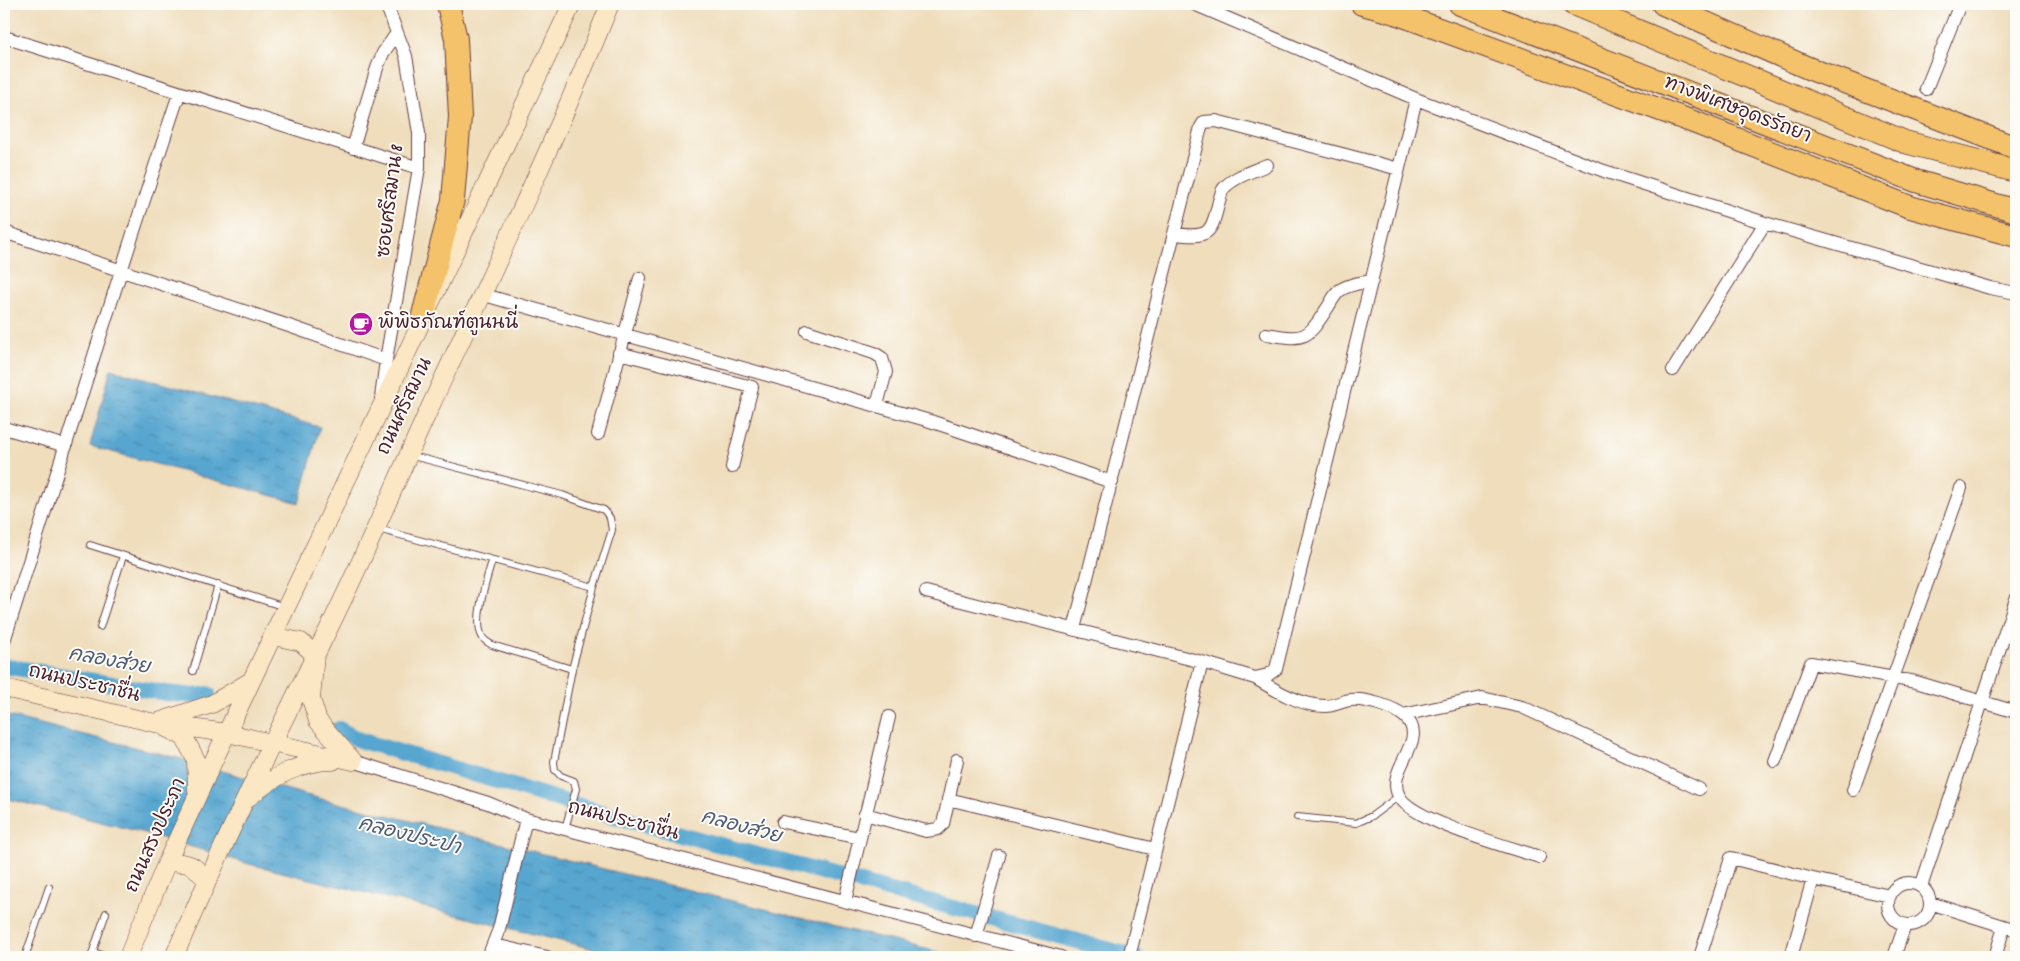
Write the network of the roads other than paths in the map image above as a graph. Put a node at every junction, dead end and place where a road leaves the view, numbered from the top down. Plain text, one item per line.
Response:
1 (386, 4) edge
2 (448, 4) edge
3 (572, 4) edge
4 (610, 4) edge
5 (1194, 4) edge
6 (1362, 4) edge
7 (1460, 4) edge
8 (1573, 4) edge
9 (1663, 4) edge
10 (1960, 4) edge
11 (1387, 8) edge
12 (397, 33) junction
13 (4, 37) edge
14 (1926, 89) dead end
15 (179, 94) junction
16 (1416, 99) junction
17 (353, 148) junction
18 (2016, 148) edge
19 (1267, 166) dead end
20 (419, 168) junction
21 (1399, 168) junction
22 (2016, 171) edge
23 (2016, 212) edge
24 (1765, 223) junction
25 (4, 232) edge
26 (1174, 234) junction
27 (2016, 236) edge
28 (120, 271) junction
29 (640, 278) dead end
30 (1372, 281) junction
31 (2016, 293) edge
32 (481, 294) junction
33 (423, 315) junction
34 (806, 331) dead end
35 (624, 334) junction
36 (1266, 334) dead end
37 (619, 353) junction
38 (386, 360) junction
39 (1673, 370) dead end
40 (876, 405) junction
41 (380, 407) junction
42 (4, 428) edge
43 (598, 434) dead end
44 (66, 446) junction
45 (408, 455) junction
46 (732, 467) dead end
47 (1112, 482) junction
48 (1961, 488) dead end
49 (375, 528) junction
50 (90, 545) dead end
51 (123, 556) junction
52 (492, 561) junction
53 (218, 585) junction
54 (594, 587) junction
55 (926, 592) dead end
56 (2016, 599) edge
57 (286, 607) junction
58 (100, 627) dead end
59 (1074, 629) junction
60 (272, 636) junction
61 (4, 641) edge
62 (315, 655) junction
63 (1202, 662) junction
64 (572, 669) junction
65 (193, 671) dead end
66 (1255, 678) junction
67 (1893, 678) junction
68 (251, 681) junction
69 (4, 688) edge
70 (1982, 702) junction
71 (2016, 712) edge
72 (1403, 715) junction
73 (889, 718) dead end
74 (155, 723) junction
75 (227, 733) junction
76 (271, 743) junction
77 (353, 760) junction
78 (957, 760) dead end
79 (1775, 761) dead end
80 (204, 762) junction
81 (262, 778) junction
82 (1699, 788) dead end
83 (1853, 790) dead end
84 (1399, 796) junction
85 (948, 799) junction
86 (866, 814) junction
87 (1297, 818) dead end
88 (526, 819) junction
89 (783, 822) dead end
90 (565, 829) junction
91 (860, 838) junction
92 (1155, 849) junction
93 (171, 854) junction
94 (999, 856) dead end
95 (1539, 857) dead end
96 (1813, 879) junction
97 (207, 881) junction
98 (49, 887) dead end
99 (1921, 887) junction
100 (846, 896) junction
101 (1890, 896) junction
102 (1930, 903) junction
103 (106, 913) dead end
104 (1905, 924) junction
105 (2010, 929) edge
106 (976, 936) junction
107 (494, 945) junction
108 (1130, 954) edge
109 (92, 955) edge
110 (26, 957) edge
111 (108, 957) edge
112 (128, 957) edge
113 (174, 957) edge
114 (488, 957) edge
115 (547, 957) edge
116 (1061, 957) edge
117 (1700, 957) edge
118 (1791, 957) edge
119 (1894, 957) edge
120 (1995, 957) edge

1 - 12 street, ซอยศรีสมาน 8
2 - 33 highway
3 - 33 main road, ถนนศรีสมาน
4 - 32 main road, ถนนศรีสมาน
5 - 16 street
6 - 11 highway
7 - 23 highway, ทางพิเศษอุดรรัถยา
8 - 22 highway, ทางพิเศษอุดรรัถยา
9 - 18 highway
10 - 14 street
11 - 27 highway
12 - 17 street
12 - 20 street, ซอยศรีสมาน 8
13 - 15 street
15 - 17 street
15 - 28 street
16 - 21 street
16 - 24 street
17 - 20 street
19 - 26 street
20 - 38 street, ซอยศรีสมาน 8
21 - 26 street
21 - 30 street
24 - 31 street
24 - 39 street
25 - 28 street
26 - 47 street
28 - 38 street
28 - 44 street
29 - 35 street
30 - 36 street
30 - 66 street
32 - 35 street
32 - 45 main road, ถนนศรีสมาน
33 - 41 main road, ถนนศรีสมาน
34 - 40 street
35 - 37 street
35 - 40 street
37 - 43 street
37 - 46 street
38 - 41 street, ซอยศรีสมาน 8
40 - 47 street
41 - 57 main road, ถนนศรีสมาน
42 - 44 street
44 - 61 street
45 - 49 main road, ถนนศรีสมาน
45 - 54 lane
47 - 59 street
48 - 67 street
49 - 52 lane
49 - 62 main road, ถนนศรีสมาน
50 - 51 lane
51 - 53 lane
51 - 58 lane
52 - 54 lane
52 - 64 lane
53 - 57 lane
53 - 65 lane
54 - 64 lane
55 - 59 street
56 - 70 street
57 - 60 main road, ถนนศรีสมาน
59 - 63 street
60 - 62 main road
60 - 68 main road, ถนนศรีสมาน
62 - 76 main road, ถนนศรีสมาน
62 - 77 main road
63 - 66 street
63 - 92 street
64 - 90 lane
66 - 72 street
67 - 70 street
67 - 79 street
67 - 83 street
68 - 74 main road
68 - 75 main road, ถนนศรีสมาน
69 - 74 main road, ถนนประชาชื่น
70 - 71 street
70 - 99 street
72 - 82 street
72 - 84 street
73 - 86 street
74 - 75 main road
74 - 80 main road
75 - 76 main road
75 - 80 main road
76 - 77 main road
76 - 81 main road
77 - 81 main road
77 - 88 street, ถนนประชาชื่น
78 - 85 street
80 - 93 main road, ถนนสรงประภา
81 - 97 main road
84 - 87 lane
84 - 95 street
85 - 86 street
85 - 92 street
86 - 91 street
88 - 90 street, ถนนประชาชื่น
88 - 107 street
89 - 91 street
90 - 100 street, ถนนประชาชื่น
91 - 100 street
92 - 108 street
93 - 97 main road
93 - 112 main road, ถนนสรงประภา
94 - 106 street
96 - 101 street
96 - 117 street
96 - 118 street
97 - 113 main road
98 - 110 lane
99 - 101 street
99 - 102 street
100 - 106 street, ถนนประชาชื่น
101 - 104 street
102 - 104 street
102 - 105 street
103 - 109 lane
104 - 119 street
105 - 120 street
106 - 116 street, ถนนประชาชื่น
107 - 114 street
107 - 115 street
109 - 111 lane

